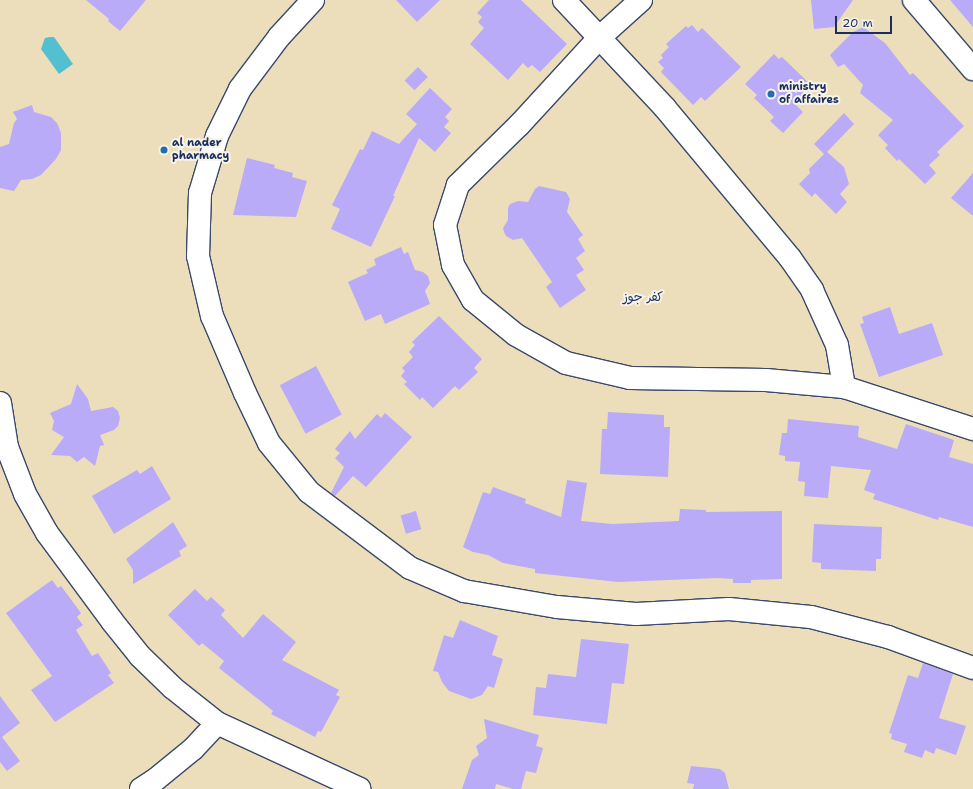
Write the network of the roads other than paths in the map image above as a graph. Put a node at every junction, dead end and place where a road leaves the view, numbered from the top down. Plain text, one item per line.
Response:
1 (313, 0) edge
2 (564, 0) edge
3 (641, 0) edge
4 (914, 0) edge
5 (600, 37) junction
6 (973, 69) edge
7 (844, 387) junction
8 (0, 403) edge
9 (973, 429) edge
10 (3, 449) edge
11 (973, 668) edge
12 (217, 723) junction
13 (141, 789) edge
14 (360, 789) edge

1 - 11 street
2 - 5 street
3 - 5 street
4 - 6 street
5 - 7 street
5 - 7 street
7 - 9 street
8 - 10 street
10 - 12 street
12 - 13 street
12 - 14 street

